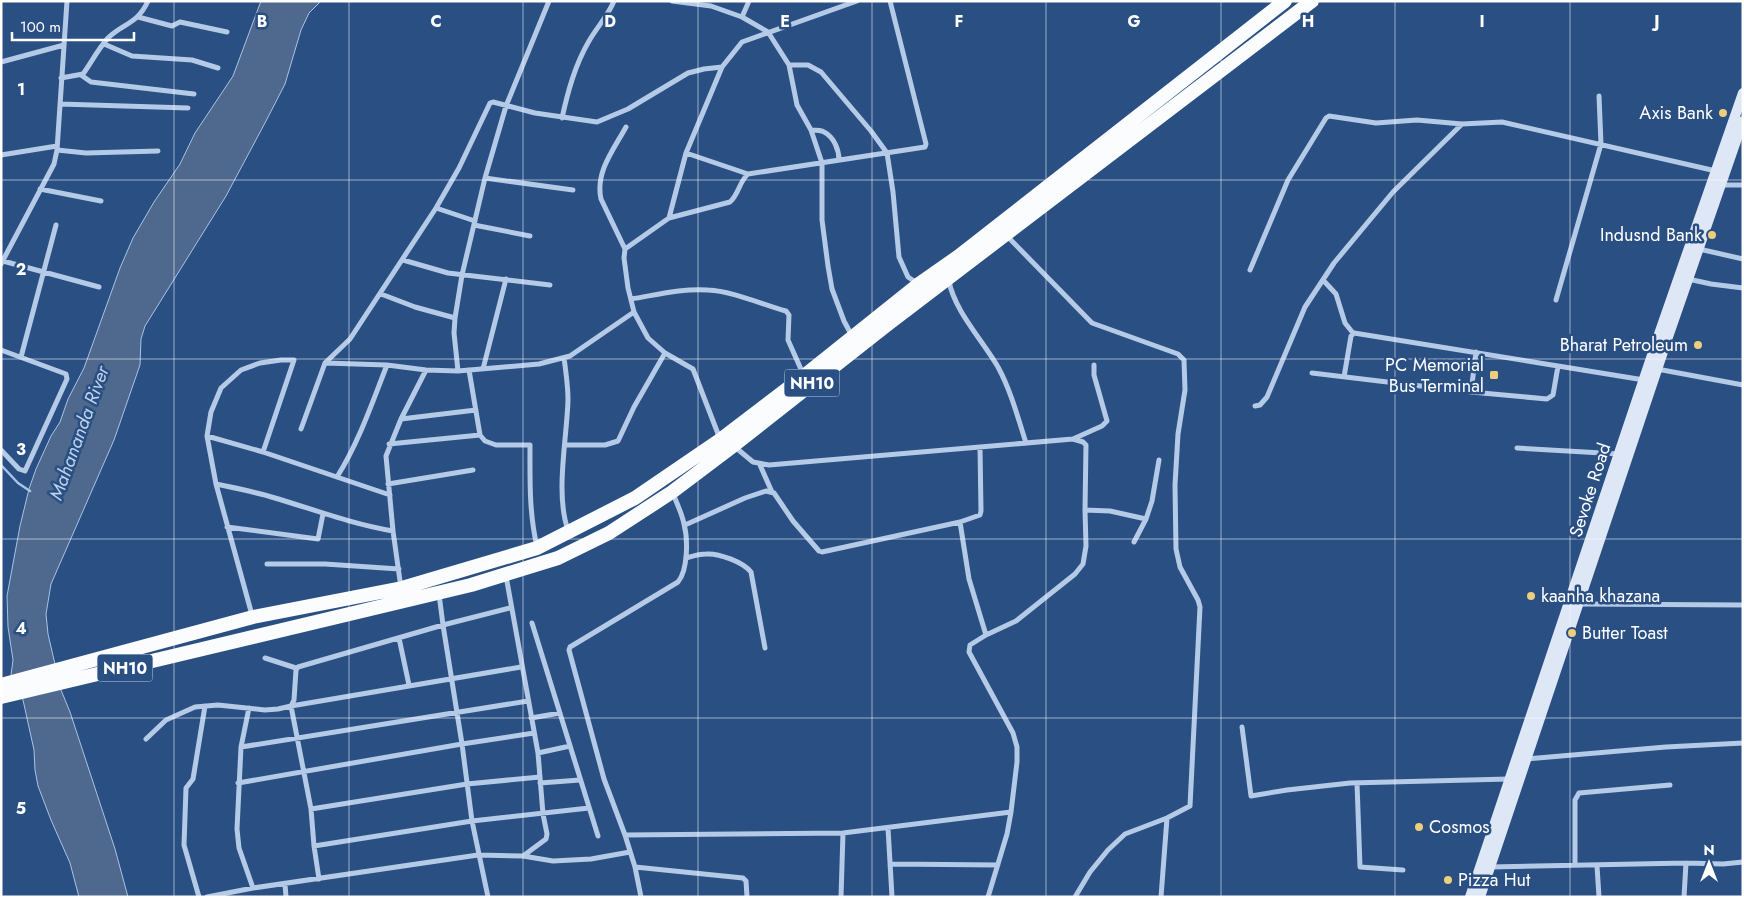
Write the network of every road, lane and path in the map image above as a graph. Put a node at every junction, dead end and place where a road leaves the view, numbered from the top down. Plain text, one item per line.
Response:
1 (67, 1) edge
2 (148, 1) edge
3 (549, 1) edge
4 (614, 1) edge
5 (672, 1) edge
6 (749, 1) edge
7 (857, 1) edge
8 (890, 1) edge
9 (1285, 1) edge
10 (1312, 1) edge
11 (712, 4) edge
12 (138, 17) junction
13 (742, 17) junction
14 (227, 32) dead end
15 (768, 32) junction
16 (104, 44) junction
17 (64, 45) junction
18 (1, 62) edge
19 (789, 65) junction
20 (722, 67) junction
21 (218, 68) dead end
22 (81, 75) junction
23 (61, 78) junction
24 (194, 94) dead end
25 (1743, 94) edge
26 (1599, 96) dead end
27 (60, 104) junction
28 (506, 106) junction
29 (188, 108) dead end
30 (562, 118) junction
31 (1462, 124) junction
32 (1738, 125) edge
33 (626, 127) dead end
34 (812, 130) junction
35 (1601, 144) junction
36 (57, 148) junction
37 (158, 150) dead end
38 (686, 153) junction
39 (887, 153) junction
40 (1, 155) edge
41 (839, 160) junction
42 (822, 163) junction
43 (1716, 171) junction
44 (748, 174) junction
45 (485, 178) junction
46 (1721, 185) junction
47 (1743, 185) edge
48 (40, 189) junction
49 (573, 190) dead end
50 (102, 201) dead end
51 (436, 208) junction
52 (669, 218) junction
53 (474, 223) junction
54 (56, 224) dead end
55 (1006, 234) junction
56 (530, 236) dead end
57 (626, 248) junction
58 (1699, 249) junction
59 (1743, 259) edge
60 (403, 260) junction
61 (2, 262) edge
62 (1250, 270) dead end
63 (43, 273) junction
64 (462, 275) junction
65 (949, 278) junction
66 (506, 279) junction
67 (1688, 279) junction
68 (1323, 280) junction
69 (550, 285) dead end
70 (99, 287) dead end
71 (1743, 288) edge
72 (924, 289) junction
73 (380, 294) junction
74 (631, 299) junction
75 (1556, 300) dead end
76 (634, 312) junction
77 (455, 318) junction
78 (1352, 333) junction
79 (853, 338) junction
80 (1, 350) edge
81 (1476, 352) junction
82 (665, 353) junction
83 (21, 357) junction
84 (564, 358) junction
85 (325, 363) junction
86 (387, 365) junction
87 (1094, 365) dead end
88 (1558, 366) junction
89 (1653, 368) junction
90 (483, 369) junction
91 (426, 370) junction
92 (469, 370) junction
93 (458, 371) junction
94 (1312, 373) dead end
95 (804, 376) junction
96 (1344, 377) junction
97 (1644, 380) junction
98 (1743, 385) edge
99 (1471, 392) junction
100 (1255, 406) dead end
101 (476, 410) junction
102 (401, 419) junction
103 (301, 429) dead end
104 (480, 435) junction
105 (207, 436) junction
106 (1073, 439) junction
107 (720, 440) junction
108 (1026, 443) junction
109 (389, 444) junction
110 (565, 445) junction
111 (733, 446) junction
112 (980, 447) junction
113 (1516, 448) dead end
114 (1, 450) edge
115 (263, 452) junction
116 (1619, 454) junction
117 (1158, 460) dead end
118 (760, 465) junction
119 (474, 470) dead end
120 (337, 476) junction
121 (216, 484) junction
122 (388, 484) junction
123 (672, 492) junction
124 (772, 492) junction
125 (390, 495) junction
126 (1085, 510) junction
127 (323, 514) junction
128 (1146, 519) junction
129 (960, 522) junction
130 (685, 525) junction
131 (227, 527) junction
132 (393, 531) junction
133 (569, 533) junction
134 (1134, 542) dead end
135 (537, 548) junction
136 (686, 558) junction
137 (267, 564) dead end
138 (399, 569) junction
139 (506, 576) junction
140 (402, 588) junction
141 (439, 593) junction
142 (1573, 604) junction
143 (1743, 605) edge
144 (510, 608) junction
145 (253, 617) junction
146 (532, 623) dead end
147 (442, 625) junction
148 (986, 635) junction
149 (399, 638) junction
150 (765, 648) dead end
151 (265, 658) dead end
152 (521, 666) junction
153 (296, 668) junction
154 (451, 678) junction
155 (1, 685) edge
156 (409, 685) junction
157 (1, 697) edge
158 (528, 700) junction
159 (205, 706) junction
160 (291, 706) junction
161 (249, 708) junction
162 (456, 711) junction
163 (560, 713) junction
164 (531, 718) junction
165 (1242, 727) dead end
166 (534, 733) junction
167 (296, 737) junction
168 (146, 740) dead end
169 (1743, 743) edge
170 (462, 744) junction
171 (570, 746) junction
172 (241, 747) junction
173 (538, 753) junction
174 (1522, 758) junction
175 (303, 772) junction
176 (540, 777) junction
177 (1510, 779) junction
178 (580, 780) junction
179 (540, 783) junction
180 (1357, 783) junction
181 (238, 784) junction
182 (467, 784) junction
183 (1670, 786) dead end
184 (589, 808) junction
185 (311, 809) junction
186 (1011, 812) junction
187 (542, 814) junction
188 (1167, 818) junction
189 (472, 821) junction
190 (888, 828) junction
191 (842, 833) junction
192 (625, 835) junction
193 (598, 836) dead end
194 (314, 846) junction
195 (630, 852) junction
196 (478, 854) junction
197 (523, 856) junction
198 (1743, 862) edge
199 (1686, 863) junction
200 (891, 864) junction
201 (998, 865) junction
202 (1575, 866) junction
203 (1597, 866) junction
204 (635, 867) junction
205 (1490, 867) junction
206 (1403, 870) dead end
207 (319, 879) junction
208 (284, 884) junction
209 (253, 888) junction
210 (199, 897) edge
211 (207, 897) edge
212 (286, 897) edge
213 (488, 897) edge
214 (641, 897) edge
215 (747, 897) edge
216 (841, 897) edge
217 (892, 897) edge
218 (988, 897) edge
219 (1075, 897) edge
220 (1161, 897) edge
221 (1470, 897) edge
222 (1480, 897) edge
223 (1599, 897) edge
224 (1684, 897) edge

1 - 17 street
2 - 12 street
3 - 28 street
4 - 30 street
5 - 11 street
6 - 13 street
7 - 15 street
8 - 39 street
9 - 72 highway
10 - 55 highway, NH10
11 - 13 street
12 - 14 street
12 - 16 street
13 - 15 street
15 - 19 street
15 - 20 street
16 - 21 street
16 - 22 street
17 - 18 street
17 - 23 street
19 - 34 street
19 - 39 street
20 - 30 street
20 - 38 street
22 - 23 street
22 - 24 street
23 - 27 street
25 - 32 main road, Sevoke Road
26 - 35 street
27 - 29 street
27 - 36 street
28 - 30 street
28 - 45 street
28 - 51 street
31 - 35 street
31 - 62 street
31 - 68 street
32 - 43 main road, Sevoke Road
32 - 46 main road, Sevoke Road
33 - 57 street
34 - 41 street
34 - 42 street
35 - 43 street
35 - 75 street
36 - 37 street
36 - 40 street
36 - 48 street
38 - 44 street
38 - 52 street
39 - 41 street
39 - 72 street
41 - 42 street
42 - 44 street
42 - 79 street
43 - 89 main road, Sevoke Road
44 - 52 street
45 - 49 street
45 - 53 street
46 - 47 street
46 - 58 main road, Sevoke Road
48 - 50 street
48 - 61 street
51 - 53 street
51 - 60 street
52 - 57 street
53 - 56 street
53 - 64 street
54 - 63 street
55 - 65 highway, NH10
55 - 188 street
57 - 74 street
58 - 59 street
58 - 67 main road, Sevoke Road
60 - 64 street
60 - 73 street
61 - 63 street
63 - 70 street
63 - 83 street
64 - 66 street
64 - 77 street
65 - 72 highway, NH10
65 - 108 street
66 - 69 street
66 - 90 street
67 - 71 street
67 - 89 main road, Sevoke Road
68 - 78 street
68 - 100 street
72 - 79 highway
72 - 111 highway, NH10
73 - 77 street
73 - 85 street
74 - 76 street
74 - 95 street
76 - 82 street
76 - 84 street
77 - 93 street
78 - 81 street
78 - 96 street
79 - 95 highway
80 - 83 street
81 - 88 street
81 - 99 street
82 - 107 street
82 - 110 street
83 - 114 street
84 - 90 street
84 - 110 street
85 - 86 street
85 - 103 street
86 - 91 street
86 - 120 street
87 - 106 street
88 - 97 street
88 - 99 street
89 - 97 main road, Sevoke Road
89 - 98 street
89 - 142 main road, Sevoke Road
90 - 92 street
91 - 93 street
91 - 102 street
92 - 93 street
92 - 101 street
94 - 96 street
95 - 107 highway
96 - 99 street
97 - 116 main road, Sevoke Road
101 - 102 street
101 - 104 street
102 - 109 street
104 - 109 street
104 - 135 street
105 - 115 street
105 - 115 street
105 - 121 street
106 - 108 street
106 - 126 street
107 - 133 highway
108 - 112 street
109 - 122 street
110 - 133 street
111 - 118 street
111 - 123 highway, NH10
112 - 118 street
112 - 129 street
113 - 116 street
115 - 120 street
116 - 142 main road, Sevoke Road
117 - 128 street
118 - 124 street
119 - 122 street
120 - 125 street
121 - 127 street
121 - 131 street
122 - 125 street
123 - 130 street
123 - 139 highway, NH10
124 - 129 street
124 - 130 street
125 - 132 street
126 - 128 street
126 - 148 street
127 - 131 street
127 - 132 street
128 - 134 street
129 - 148 street
130 - 136 street
131 - 145 street
132 - 138 street
133 - 135 highway
135 - 140 highway
136 - 150 street
136 - 192 street
137 - 138 street
138 - 140 street
139 - 141 highway, NH10
139 - 144 street
140 - 145 highway
141 - 147 street
141 - 157 highway, NH10
142 - 143 street
142 - 174 main road, Sevoke Road
144 - 147 street
144 - 152 street
145 - 155 highway
146 - 163 street
147 - 149 street
147 - 154 street
148 - 186 street
149 - 153 street
149 - 156 street
151 - 153 street
152 - 154 street
152 - 158 street
153 - 160 street
154 - 156 street
154 - 162 street
156 - 160 street
158 - 162 street
158 - 164 street
159 - 161 street
159 - 168 street
159 - 210 street
160 - 161 street
160 - 167 street
161 - 172 street
162 - 167 street
162 - 170 street
163 - 164 street
163 - 171 street
164 - 166 street
165 - 180 street
166 - 170 street
166 - 173 street
167 - 172 street
167 - 175 street
169 - 174 street
170 - 175 street
170 - 182 street
171 - 173 street
171 - 178 street
172 - 181 street
173 - 176 street
174 - 177 main road, Sevoke Road
174 - 205 main road, Sevoke Road
175 - 181 street
175 - 185 street
176 - 179 street
176 - 182 street
177 - 180 street
177 - 221 main road, Sevoke Road
178 - 179 street
178 - 184 street
179 - 187 street
180 - 206 street
181 - 209 street
182 - 185 street
182 - 189 street
183 - 202 street
184 - 187 street
184 - 193 street
185 - 194 street
186 - 190 street
186 - 201 street
187 - 189 street
187 - 197 street
188 - 219 street
188 - 220 street
189 - 194 street
189 - 196 street
190 - 191 street
190 - 200 street
191 - 192 street
191 - 216 street
192 - 195 street
194 - 207 street
195 - 197 street
195 - 204 street
196 - 197 street
196 - 207 street
196 - 213 street
198 - 199 street
199 - 203 street
199 - 224 street
200 - 201 street
200 - 217 street
201 - 218 street
202 - 203 street
202 - 205 street
203 - 223 street
204 - 214 street
204 - 215 street
205 - 222 main road, Sevoke Road
207 - 208 street
208 - 209 street
208 - 212 street
209 - 211 street

